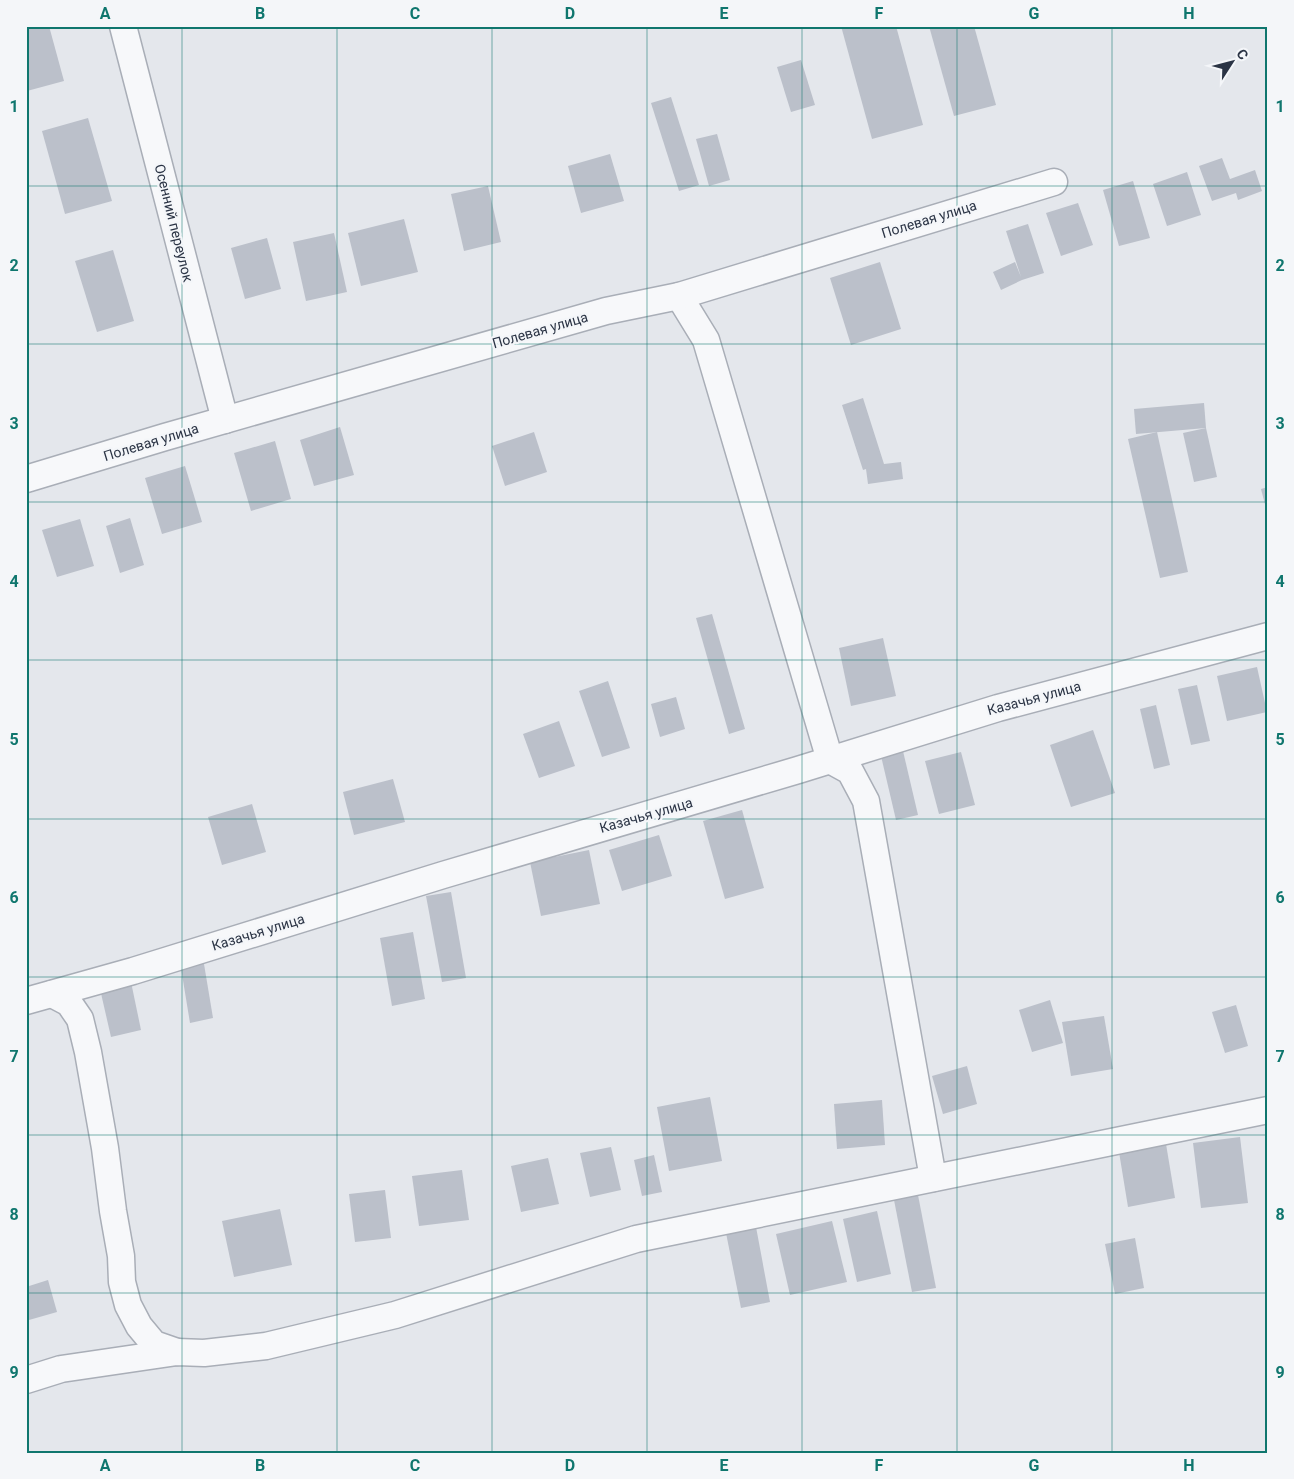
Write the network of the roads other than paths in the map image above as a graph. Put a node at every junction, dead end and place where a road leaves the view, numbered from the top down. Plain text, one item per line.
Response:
1 (123, 26) edge
2 (1054, 182) dead end
3 (679, 296) junction
4 (224, 420) junction
5 (26, 479) edge
6 (1268, 636) edge
7 (830, 760) junction
8 (52, 994) junction
9 (26, 1001) edge
10 (1268, 1110) edge
11 (932, 1178) junction
12 (177, 1352) junction
13 (26, 1380) edge

1 - 4 street, Осенний переулок
2 - 3 street, Полевая улица
3 - 4 street, Полевая улица
3 - 7 street
4 - 5 street, Полевая улица
6 - 7 street, Казачья улица
7 - 8 street, Казачья улица
7 - 11 street
8 - 9 street, Казачья улица
8 - 12 street
10 - 11 street
11 - 12 street
12 - 13 street

